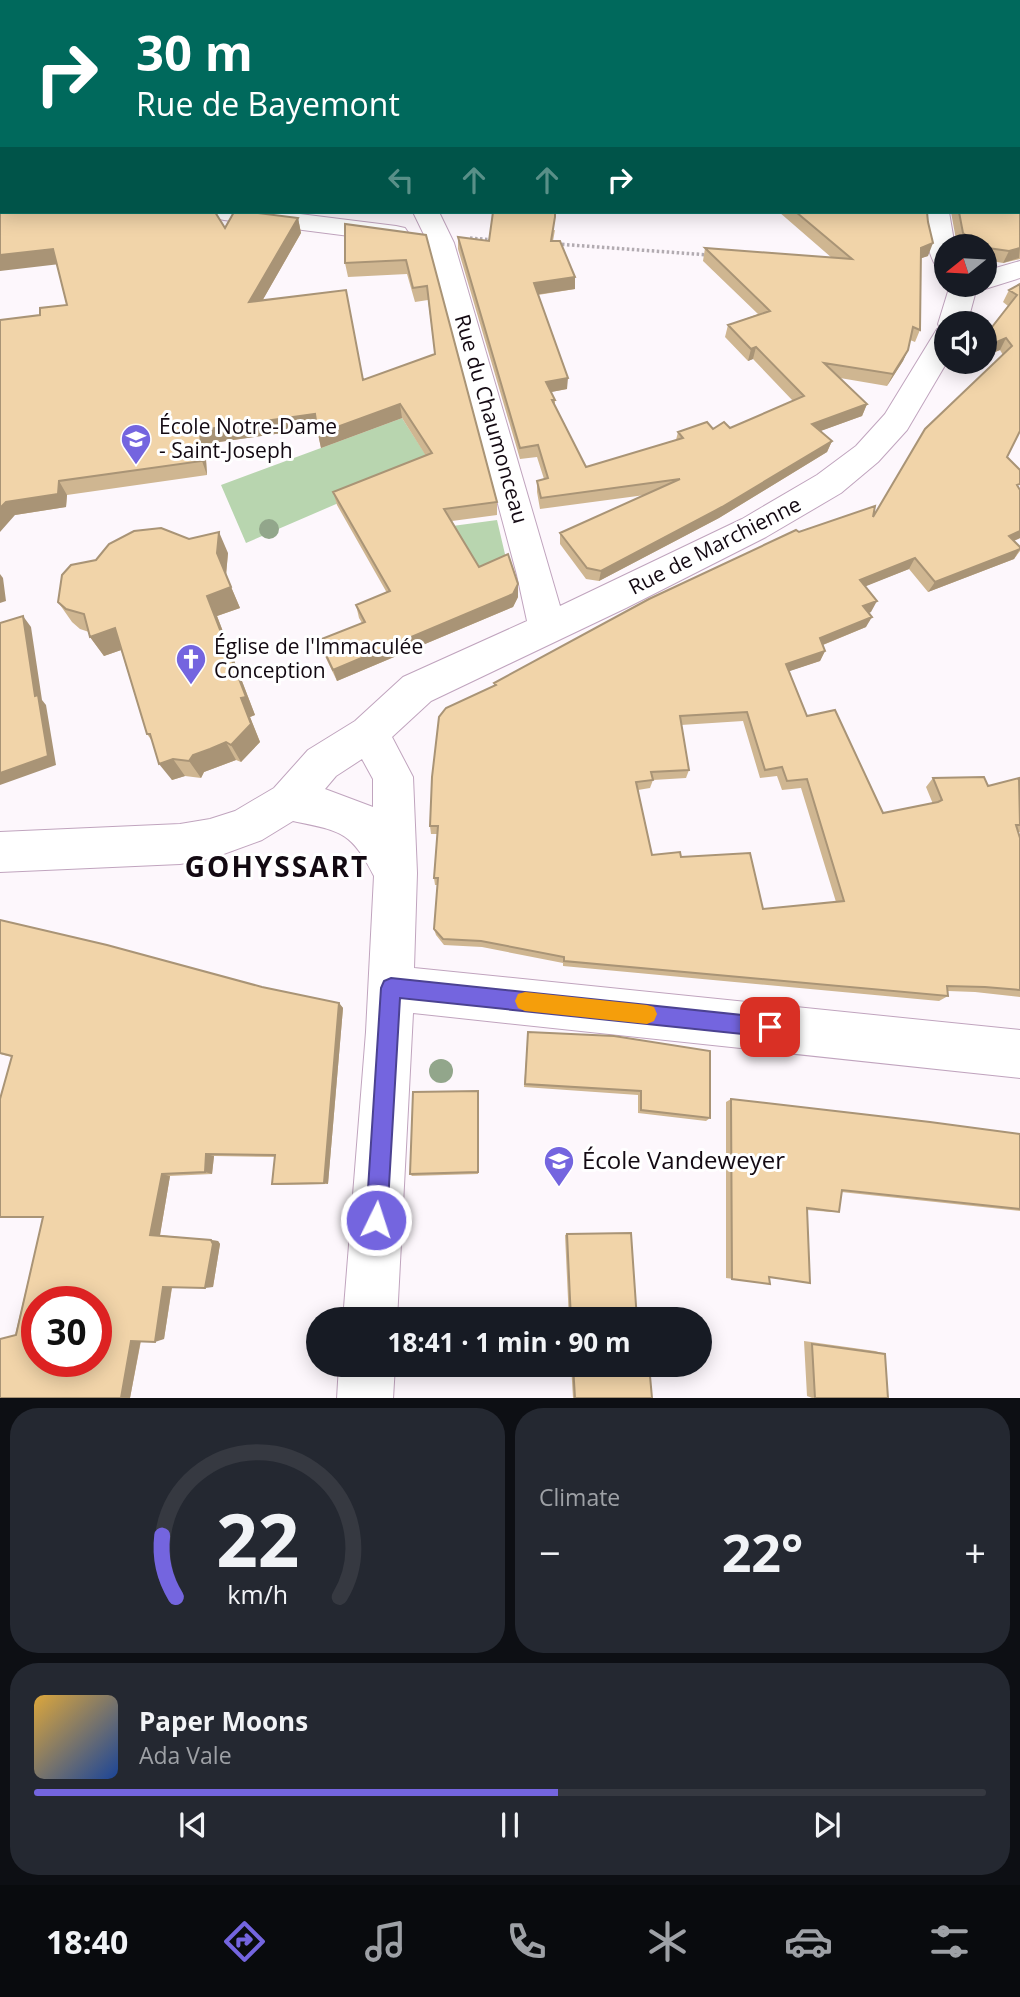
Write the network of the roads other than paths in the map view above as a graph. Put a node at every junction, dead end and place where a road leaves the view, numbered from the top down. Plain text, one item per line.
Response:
1 (239, 214) edge
2 (427, 214) edge
3 (936, 214) edge
4 (941, 234) edge
5 (440, 240) junction
6 (1020, 269) edge
7 (998, 276) edge
8 (934, 358) edge
9 (548, 629) junction
10 (369, 733) junction
11 (289, 801) junction
12 (0, 852) edge
13 (396, 873) junction
14 (391, 988) junction
15 (1020, 1054) edge
16 (371, 1307) edge
17 (366, 1377) edge
18 (365, 1398) edge

1 - 5 street
2 - 5 street, Rue du Chaumonceau
3 - 4 street
5 - 9 street, Rue du Chaumonceau
6 - 7 street
8 - 9 street, Rue de Marchienne
9 - 10 street, Rue de Marchienne
10 - 11 street, Rue de Marchienne
10 - 13 street
11 - 12 street, Rue de Marchienne
11 - 13 street
13 - 14 street
14 - 15 street
14 - 16 street
17 - 18 street

